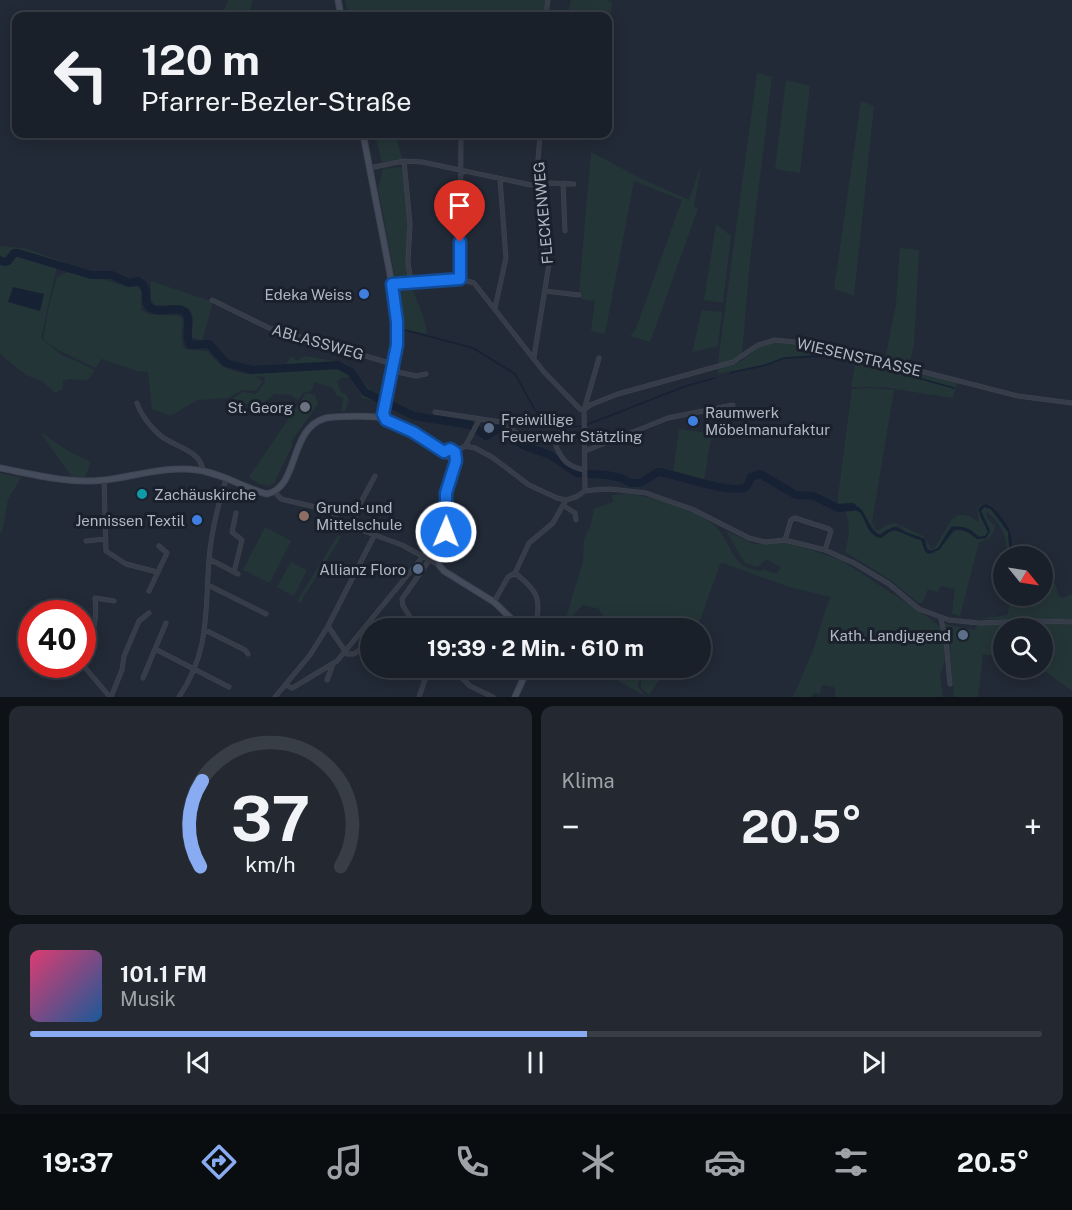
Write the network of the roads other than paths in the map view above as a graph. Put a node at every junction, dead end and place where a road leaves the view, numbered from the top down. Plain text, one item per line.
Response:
1 (364, 138) edge
2 (460, 138) edge
3 (539, 138) edge
4 (404, 161) junction
5 (369, 168) junction
6 (460, 171) junction
7 (500, 179) junction
8 (563, 183) junction
9 (538, 184) junction
10 (573, 184) dead end
11 (565, 231) dead end
12 (460, 279) junction
13 (411, 282) junction
14 (392, 284) junction
15 (545, 291) junction
16 (579, 295) dead end
17 (212, 300) dead end
18 (495, 308) junction
19 (534, 357) junction
20 (599, 358) dead end
21 (393, 367) junction
22 (426, 374) dead end
23 (137, 403) dead end
24 (1072, 403) edge
25 (734, 405) dead end
26 (585, 410) junction
27 (435, 412) dead end
28 (384, 417) junction
29 (479, 420) junction
30 (559, 434) dead end
31 (521, 436) dead end
32 (465, 446) junction
33 (585, 451) junction
34 (444, 452) junction
35 (455, 452) junction
36 (456, 461) junction
37 (0, 468) edge
38 (203, 471) junction
39 (585, 471) junction
40 (375, 476) dead end
41 (226, 479) junction
42 (104, 480) junction
43 (585, 491) junction
44 (275, 492) junction
45 (566, 500) junction
46 (564, 506) junction
47 (236, 513) dead end
48 (576, 520) dead end
49 (106, 521) junction
50 (89, 522) dead end
51 (352, 527) junction
52 (375, 534) junction
53 (106, 540) junction
54 (785, 540) junction
55 (86, 541) dead end
56 (159, 546) dead end
57 (825, 550) junction
58 (424, 555) junction
59 (438, 557) junction
60 (209, 559) junction
61 (430, 559) junction
62 (439, 565) junction
63 (157, 572) junction
64 (515, 573) junction
65 (208, 585) junction
66 (149, 591) dead end
67 (95, 600) edge
68 (114, 601) dead end
69 (494, 602) junction
70 (148, 613) dead end
71 (266, 614) dead end
72 (411, 618) edge
73 (511, 618) edge
74 (535, 618) edge
75 (941, 618) junction
76 (166, 622) dead end
77 (1072, 622) edge
78 (328, 626) junction
79 (206, 630) junction
80 (155, 649) junction
81 (360, 649) edge
82 (344, 651) junction
83 (248, 654) dead end
84 (333, 664) junction
85 (194, 669) junction
86 (94, 678) edge
87 (143, 678) dead end
88 (426, 678) edge
89 (462, 678) edge
90 (524, 678) edge
91 (327, 680) dead end
92 (950, 684) dead end
93 (286, 685) junction
94 (230, 687) dead end
95 (110, 697) edge
96 (178, 697) edge
97 (275, 697) edge
98 (419, 697) edge
99 (493, 697) edge
100 (515, 697) edge

1 - 5 street
2 - 6 street
3 - 9 street, FLECKENWEG
4 - 5 street
4 - 6 street
4 - 13 street
5 - 14 street
6 - 7 street
6 - 12 street
7 - 9 street
7 - 18 street
8 - 9 street
8 - 10 street
8 - 11 street
9 - 15 street, FLECKENWEG
12 - 13 street
12 - 18 street
13 - 14 street
14 - 21 street
15 - 16 street
15 - 19 street, FLECKENWEG
17 - 21 street, ABLASSWEG
18 - 19 street
19 - 26 street
20 - 26 street
21 - 22 street, ABLASSWEG
21 - 28 street
23 - 38 street
24 - 26 street, WIESENSTRASSE
25 - 33 street
26 - 33 street
27 - 29 street
28 - 34 street
28 - 44 street
29 - 31 street
29 - 32 street
30 - 39 street
32 - 35 street
32 - 45 street
33 - 39 street
34 - 35 street
34 - 36 street
35 - 36 street
36 - 59 street
37 - 42 street
38 - 41 street
38 - 42 street
39 - 43 street
40 - 51 street
41 - 44 street
41 - 60 street
42 - 49 street
43 - 45 street
43 - 54 street
44 - 51 street
45 - 46 street
46 - 48 street
46 - 64 street
47 - 60 street
49 - 50 street
49 - 53 street
51 - 52 street
52 - 58 street
52 - 78 street
53 - 55 street
53 - 63 street
54 - 57 street
54 - 57 street
56 - 63 street
57 - 75 street
58 - 61 street
58 - 82 street
59 - 61 street
59 - 62 street
60 - 65 street
61 - 62 street
61 - 72 street
62 - 69 street
63 - 66 street
64 - 69 street
64 - 74 street
65 - 71 street
65 - 79 street
67 - 68 street
69 - 73 street
70 - 95 street
75 - 77 street
75 - 92 street
76 - 80 street
78 - 82 street
78 - 93 street
79 - 83 street
79 - 85 street
80 - 85 street
80 - 87 street
81 - 82 street
82 - 84 street
84 - 91 street
84 - 93 street
85 - 94 street
85 - 96 street
86 - 95 street
88 - 98 street
89 - 99 street
90 - 100 street
93 - 97 street

